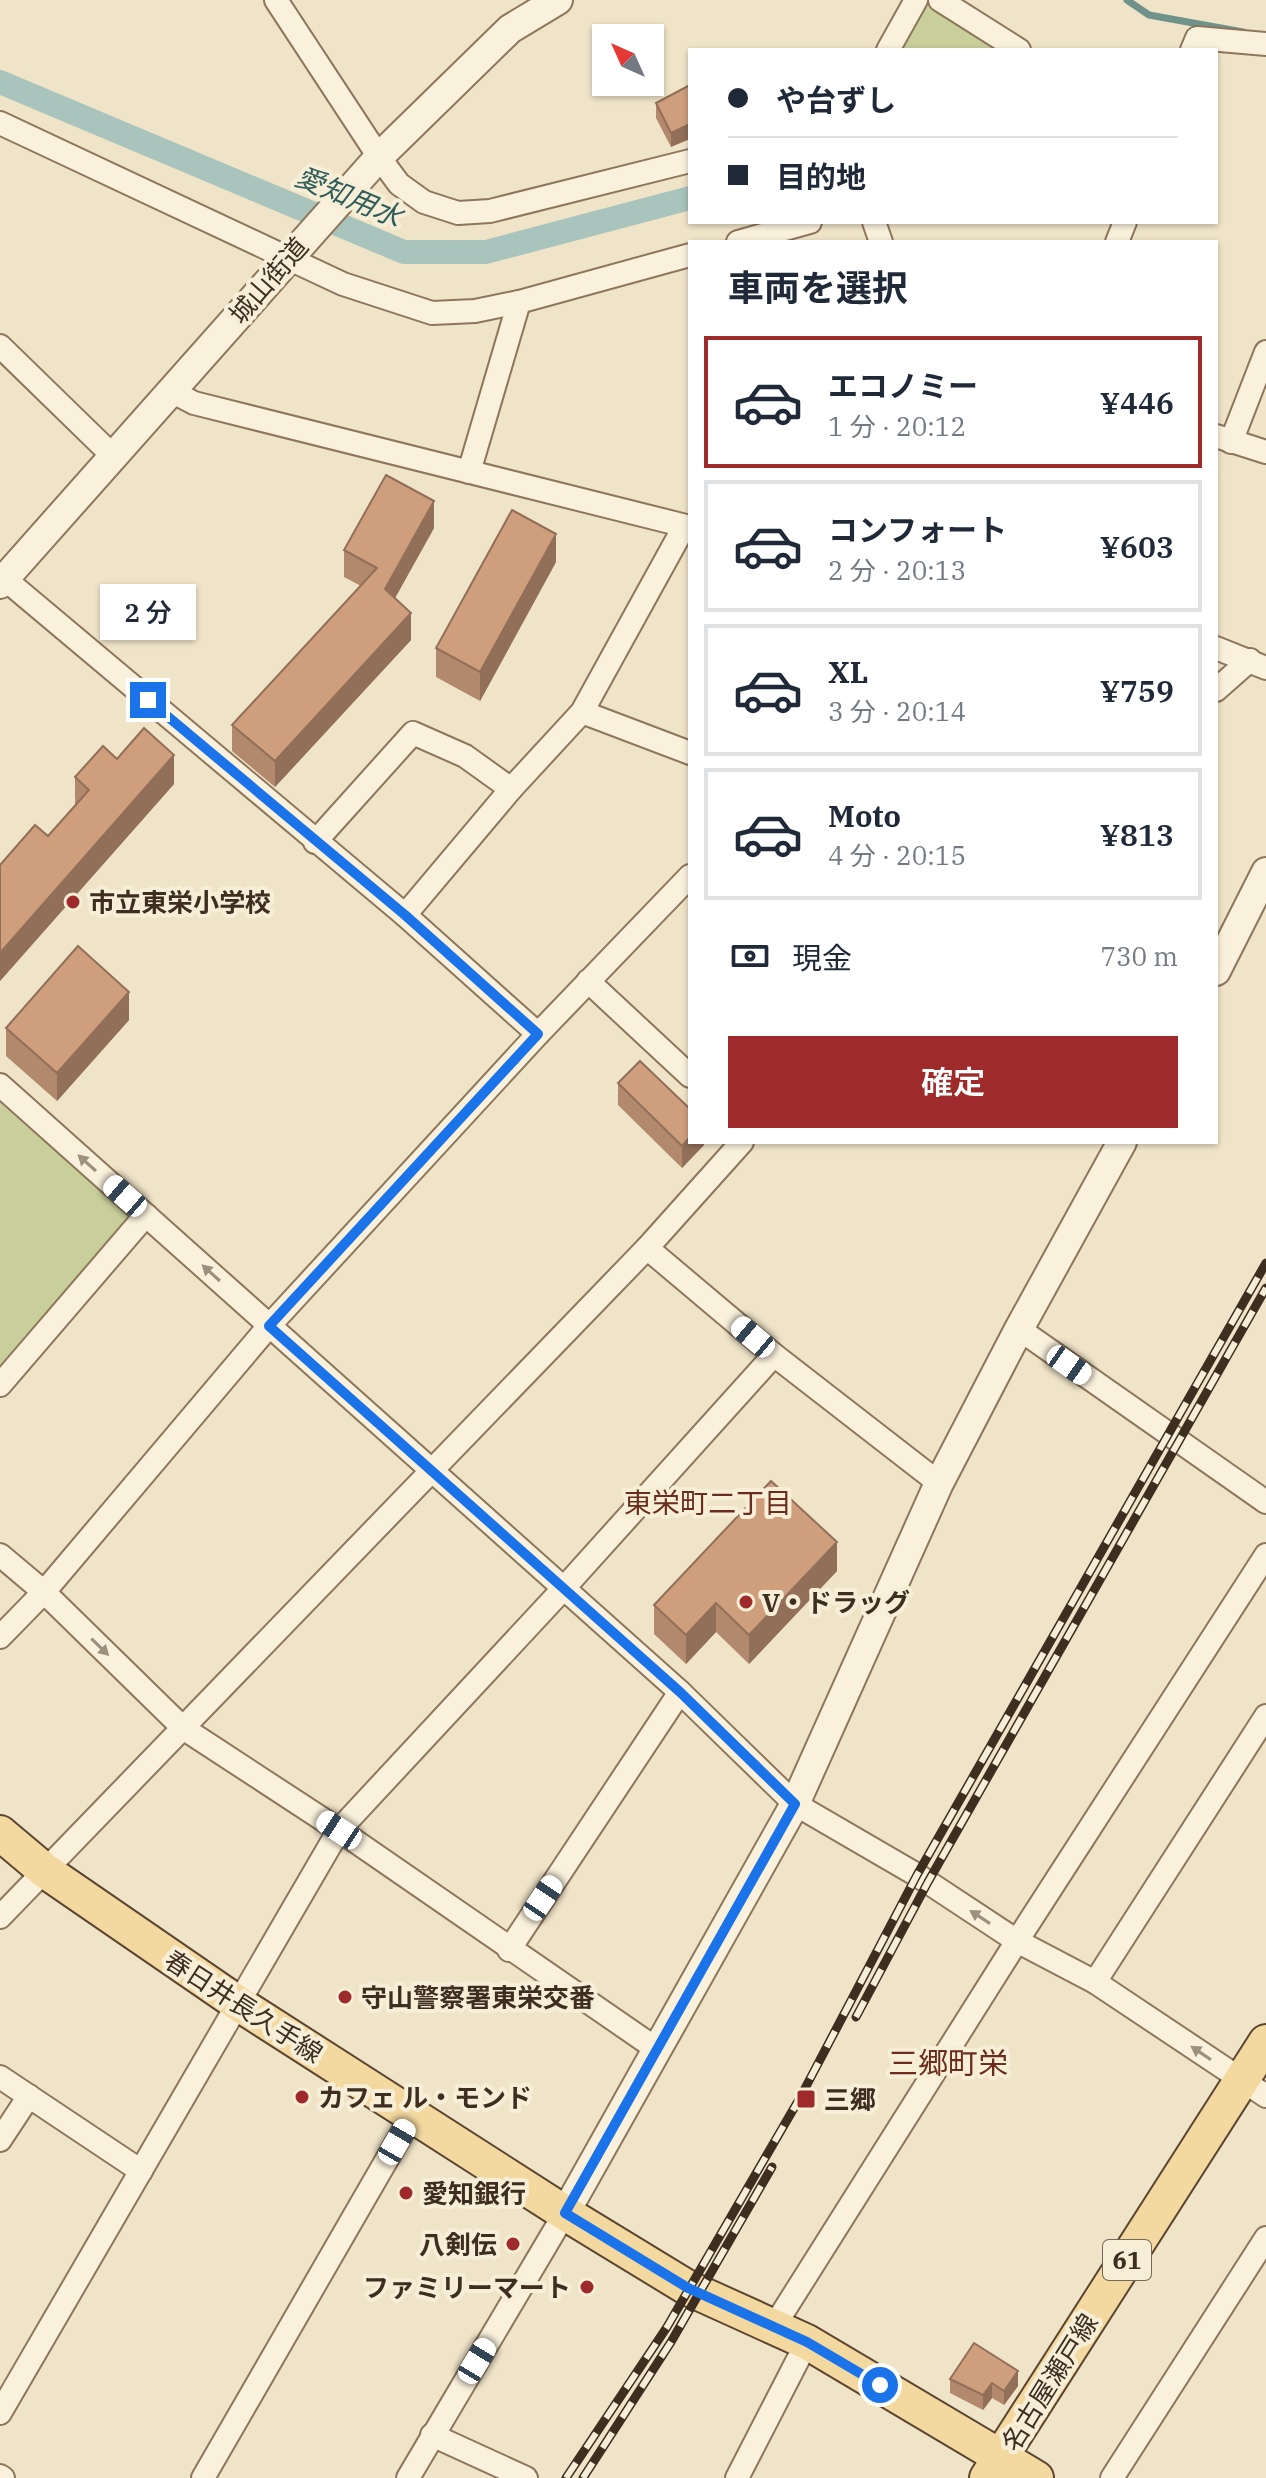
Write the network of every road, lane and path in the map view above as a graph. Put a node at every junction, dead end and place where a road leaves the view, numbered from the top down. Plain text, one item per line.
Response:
1 (558, 0) edge
2 (916, 0) edge
3 (940, 0) edge
4 (282, 2) edge
5 (1266, 44) edge
6 (889, 48) edge
7 (1015, 48) edge
8 (1193, 48) edge
9 (0, 123) edge
10 (379, 157) junction
11 (688, 162) edge
12 (803, 224) edge
13 (745, 240) edge
14 (293, 252) junction
15 (688, 256) edge
16 (519, 302) junction
17 (0, 346) edge
18 (1266, 352) edge
19 (171, 391) junction
20 (1224, 439) edge
21 (1266, 452) edge
22 (113, 456) junction
23 (469, 472) junction
24 (687, 527) edge
25 (2, 579) edge
26 (1218, 649) edge
27 (1258, 664) edge
28 (1218, 689) edge
29 (582, 712) junction
30 (688, 752) edge
31 (511, 789) junction
32 (315, 842) junction
33 (688, 878) edge
34 (1263, 886) edge
35 (405, 915) junction
36 (1218, 967) edge
37 (588, 981) junction
38 (538, 1034) junction
39 (688, 1074) edge
40 (0, 1085) edge
41 (740, 1144) edge
42 (1121, 1144) edge
43 (146, 1215) junction
44 (647, 1248) junction
45 (269, 1326) junction
46 (1019, 1329) junction
47 (774, 1355) junction
48 (0, 1385) edge
49 (431, 1469) junction
50 (939, 1483) junction
51 (1266, 1502) edge
52 (0, 1555) edge
53 (1266, 1555) edge
54 (564, 1588) junction
55 (44, 1592) junction
56 (0, 1637) edge
57 (680, 1692) junction
58 (1266, 1716) edge
59 (183, 1728) junction
60 (795, 1804) junction
61 (339, 1830) junction
62 (0, 1833) edge
63 (44, 1870) junction
64 (0, 1917) edge
65 (1017, 1941) junction
66 (509, 1950) junction
67 (1095, 1982) junction
68 (239, 2004) junction
69 (1266, 2042) edge
70 (658, 2050) junction
71 (0, 2077) edge
72 (1253, 2088) edge
73 (29, 2096) junction
74 (412, 2116) junction
75 (0, 2140) edge
76 (141, 2171) junction
77 (565, 2213) junction
78 (1266, 2238) edge
79 (773, 2328) junction
80 (807, 2342) junction
81 (0, 2413) edge
82 (432, 2435) junction
83 (994, 2467) edge
84 (203, 2478) edge
85 (408, 2478) edge
86 (526, 2478) edge
87 (737, 2478) edge
88 (1036, 2478) edge
89 (1112, 2478) edge

1 - 10 street, 城山街道
2 - 6 street
3 - 7 street
4 - 10 street
5 - 8 street
9 - 14 street
10 - 11 street
10 - 14 street, 城山街道
12 - 13 street
14 - 16 street
14 - 19 street, 城山街道
15 - 16 street
16 - 23 street
17 - 22 street
18 - 20 street
19 - 22 street, 城山街道
19 - 23 street
20 - 21 street
22 - 25 street, 城山街道
23 - 24 street
24 - 29 street
25 - 32 street
26 - 27 street
27 - 28 street
29 - 30 street
29 - 31 street
31 - 32 street
31 - 35 street
32 - 35 street
33 - 37 street
34 - 36 street
35 - 38 street
37 - 38 street
37 - 39 street
38 - 45 street
43 -> 40 street
41 - 44 street
42 - 46 street
45 -> 43 street
43 - 48 street
44 - 47 street
44 - 49 street
45 - 49 street
45 - 55 street
46 - 50 street
46 - 51 street
47 - 50 street
47 - 54 street
49 - 54 street
49 - 59 street
50 - 60 street
52 - 55 street
53 - 65 street
54 - 57 street
54 - 61 street
55 - 56 street
55 -> 59 street
57 - 60 street
57 - 66 street
58 - 67 street
59 - 61 street
59 - 63 street
65 -> 60 street
60 - 70 street
61 - 66 street
61 - 68 street
62 - 63 main road, 春日井長久手線
63 - 64 street
63 - 68 main road, 春日井長久手線
65 - 67 street
65 - 79 street
66 - 70 street
72 -> 67 street
68 - 74 main road, 春日井長久手線
68 - 76 street
69 - 72 main road, 名古屋瀬戸線 / 61
70 - 77 street
71 - 73 street
72 - 83 main road, 名古屋瀬戸線 / 61
73 - 75 street
73 - 76 street
74 - 77 main road, 春日井長久手線
74 - 84 street
76 - 81 street
77 - 79 main road, 春日井長久手線
77 - 82 street
78 - 89 street
79 - 80 main road, 春日井長久手線
80 - 83 main road, 春日井長久手線
80 - 87 street
82 - 85 street
82 - 86 street
83 - 88 main road, 春日井長久手線

